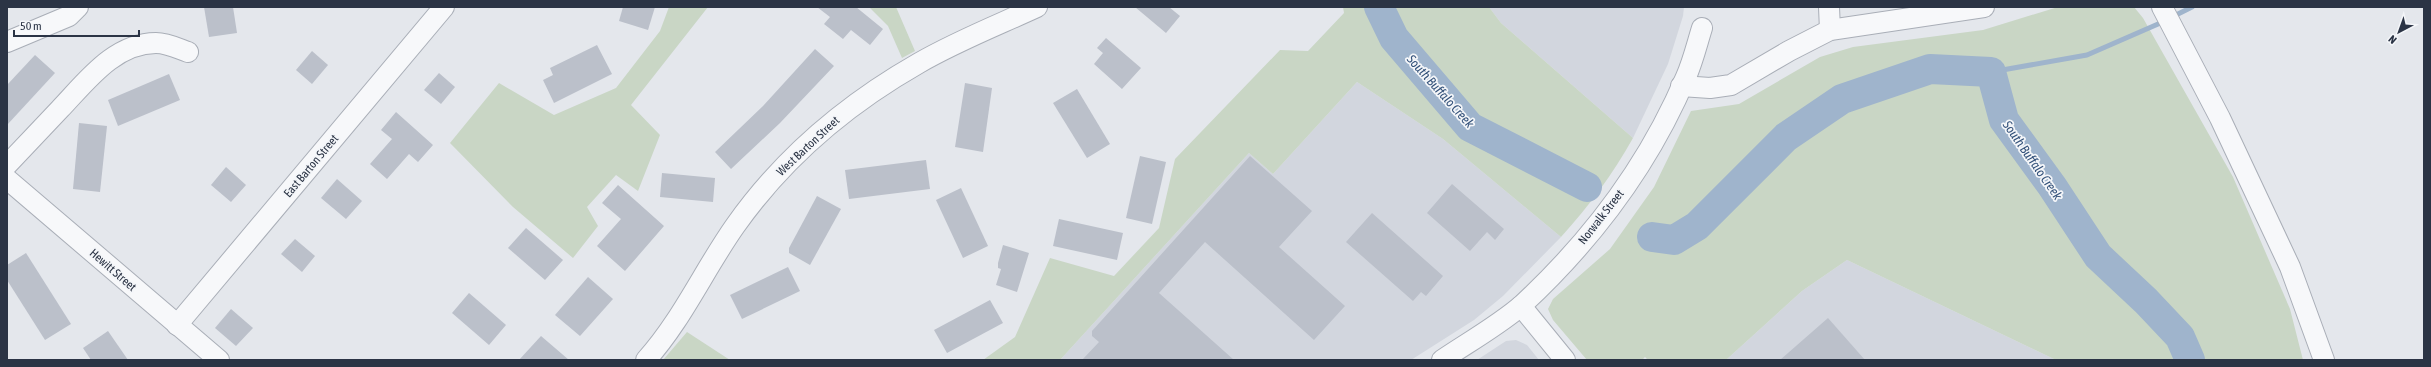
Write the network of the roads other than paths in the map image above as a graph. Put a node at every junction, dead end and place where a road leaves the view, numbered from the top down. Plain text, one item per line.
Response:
1 (78, 7) edge
2 (444, 7) edge
3 (1037, 7) edge
4 (1829, 7) edge
5 (2162, 7) edge
6 (1974, 8) edge
7 (1926, 12) edge
8 (1881, 14) edge
9 (1702, 28) dead end
10 (1830, 30) junction
11 (7, 42) edge
12 (188, 52) dead end
13 (1681, 86) junction
14 (7, 165) edge
15 (7, 178) edge
16 (1521, 306) junction
17 (178, 325) junction
18 (220, 360) edge
19 (646, 360) edge
20 (1442, 360) edge
21 (1565, 360) edge
22 (2324, 360) edge

1 - 11 street
2 - 17 street, East Barton Street
3 - 19 street, West Barton Street
4 - 10 street
5 - 22 street
6 - 7 street
7 - 8 street
8 - 10 street
9 - 13 street, Norwalk Street
10 - 13 street
12 - 14 street
13 - 16 street, Norwalk Street
15 - 17 street, Hewitt Street
16 - 20 street, Norwalk Street
16 - 21 street
17 - 18 street, Hewitt Street

